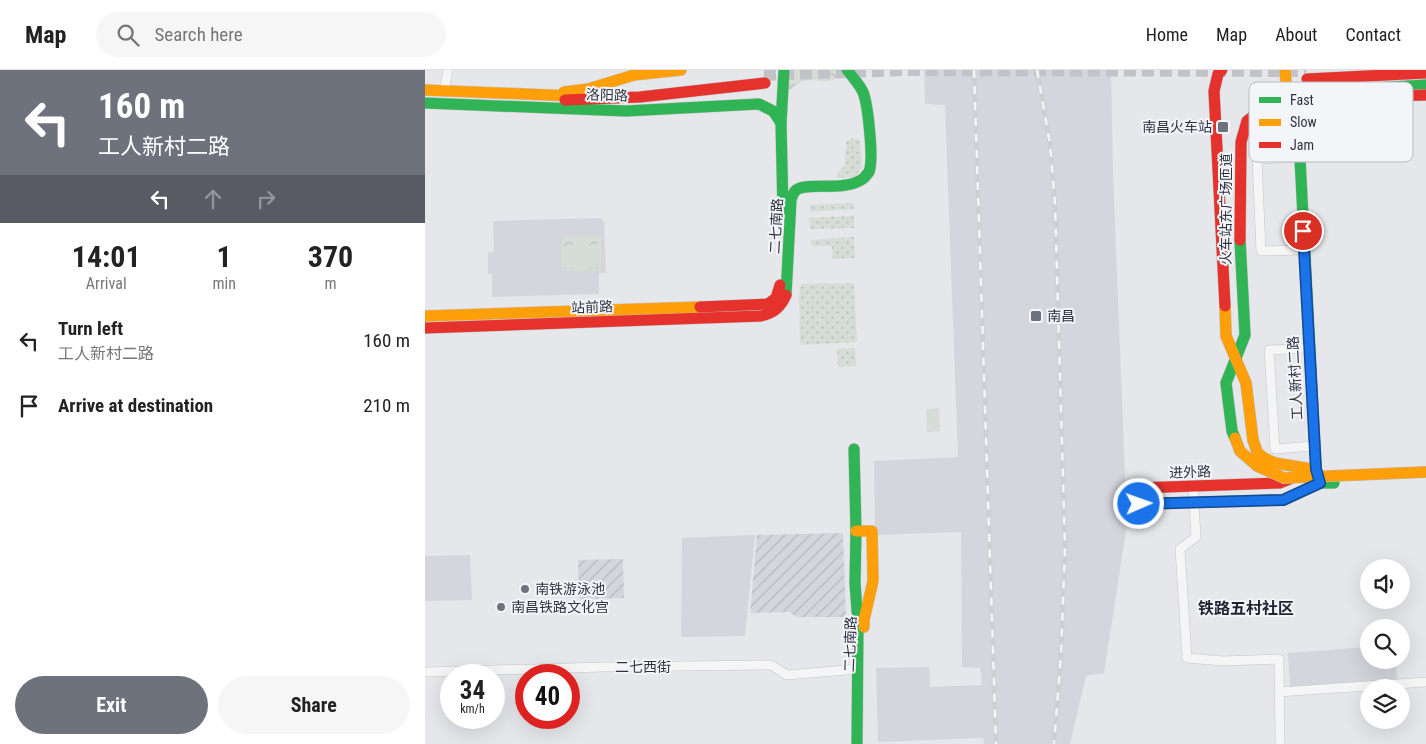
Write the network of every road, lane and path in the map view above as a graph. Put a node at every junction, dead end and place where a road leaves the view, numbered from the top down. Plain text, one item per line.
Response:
1 (449, 70) edge
2 (681, 70) edge
3 (776, 70) edge
4 (784, 70) edge
5 (847, 70) edge
6 (1221, 70) edge
7 (1327, 70) edge
8 (1426, 73) edge
9 (1306, 75) edge
10 (1426, 85) edge
11 (425, 86) edge
12 (1413, 86) edge
13 (444, 89) junction
14 (425, 90) edge
15 (425, 95) edge
16 (1413, 95) edge
17 (1426, 95) edge
18 (425, 102) edge
19 (759, 104) junction
20 (1249, 120) edge
21 (781, 123) junction
22 (1257, 162) edge
23 (1299, 162) edge
24 (1304, 250) junction
25 (760, 310) junction
26 (425, 316) edge
27 (425, 328) edge
28 (1309, 348) junction
29 (1236, 360) junction
30 (1315, 446) junction
31 (854, 449) dead end
32 (1426, 465) edge
33 (1316, 469) junction
34 (1426, 472) edge
35 (1426, 480) edge
36 (1320, 483) junction
37 (1193, 487) junction
38 (1193, 502) junction
39 (856, 530) junction
40 (858, 669) junction
41 (425, 672) edge
42 (1426, 682) edge
43 (1279, 692) junction
44 (857, 744) edge
45 (864, 744) edge
46 (1280, 744) edge

1 - 13 street
2 - 13 main road, 洛阳路
3 - 19 main road
4 - 21 main road, 二七南路
5 - 25 main road, 二七南路
6 - 29 main road, 火车站东广场匝道, bridge
7 - 9 main road
8 - 9 main road
10 - 12 main road
11 - 13 main road, 洛阳路
13 - 14 main road, 洛阳路
13 - 15 main road, 洛阳路
16 - 17 main road, 火车站东广场匝道, bridge
18 - 19 main road, 洛阳路
19 - 21 main road
20 - 29 main road, 火车站东广场匝道, bridge
21 - 25 main road, 二七南路
22 - 24 street
23 - 24 main road, 工人新村二路
24 - 28 main road, 工人新村二路
25 - 26 main road, 站前路
25 - 27 main road, 站前路
28 - 30 main road, 工人新村二路
28 - 30 street
29 - 33 main road, 火车站东广场匝道, bridge
29 - 34 main road, 火车站东广场匝道, bridge
30 - 33 main road, 工人新村二路
31 - 39 main road, 二七南路
32 - 33 main road, 进外路
33 - 36 main road, 工人新村二路
33 - 37 main road, 进外路
35 - 36 main road, 进外路
36 - 38 main road, 进外路
37 - 38 street
37 - 38 main road, 进外路
38 - 43 street
39 - 40 main road, 二七南路
39 - 45 main road, 二七南路
40 - 41 street, 二七西街
40 - 44 main road, 二七南路
42 - 43 street
43 - 46 street

